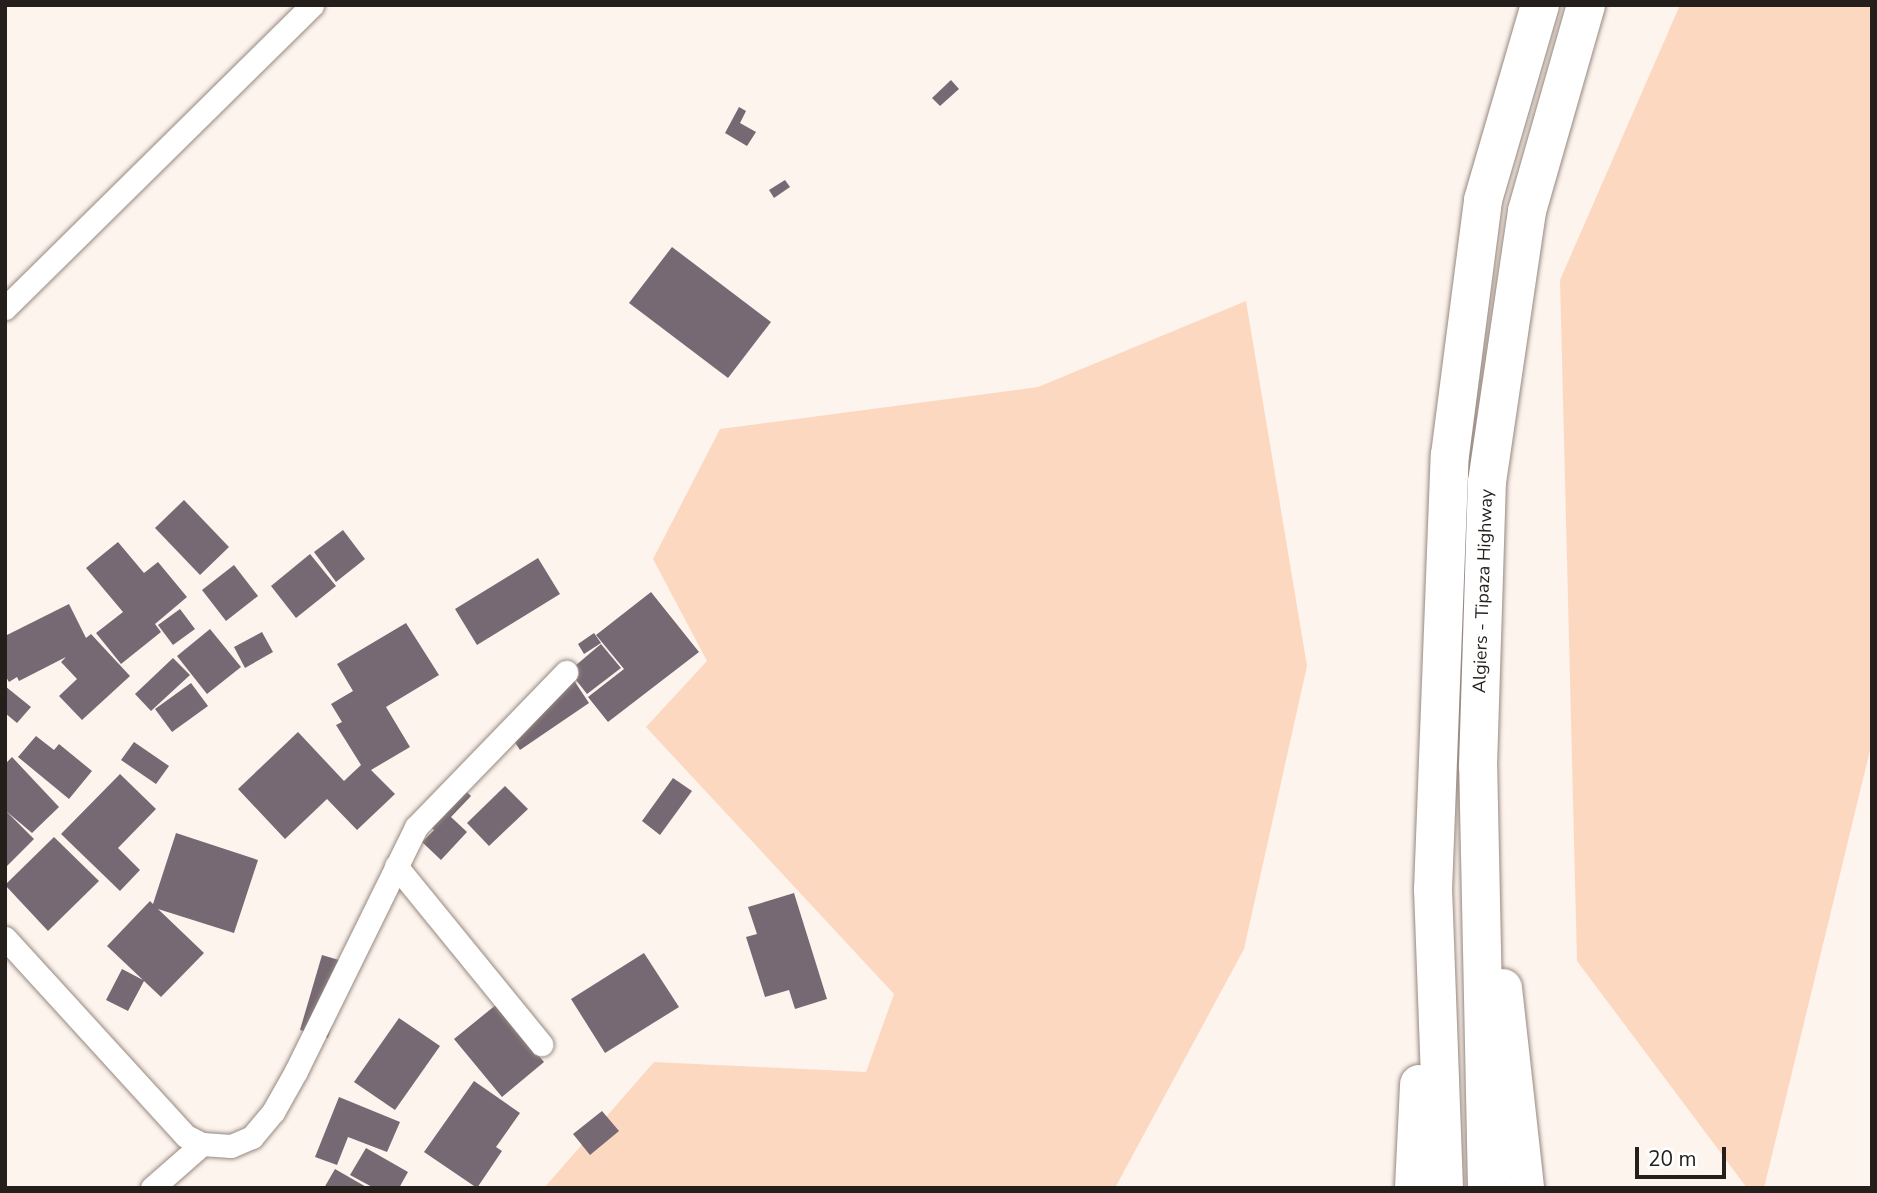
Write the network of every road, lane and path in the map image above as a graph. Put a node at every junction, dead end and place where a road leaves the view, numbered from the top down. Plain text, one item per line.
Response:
1 (312, 5) edge
2 (1540, 5) edge
3 (1586, 5) edge
4 (5, 308) edge
5 (566, 672) dead end
6 (1479, 823) junction
7 (396, 866) junction
8 (1433, 890) junction
9 (5, 938) edge
10 (541, 1044) dead end
11 (202, 1144) junction
12 (152, 1188) edge
13 (1414, 1188) edge
14 (1444, 1188) edge
15 (1487, 1188) edge
16 (1525, 1188) edge

1 - 4 street
2 - 8 highway
3 - 6 highway, Algiers - Tipaza Highway
5 - 7 street
6 - 15 highway, Algiers - Tipaza Highway
6 - 16 highway
7 - 10 street
7 - 11 street
8 - 13 highway
8 - 14 highway
9 - 11 street
11 - 12 street

